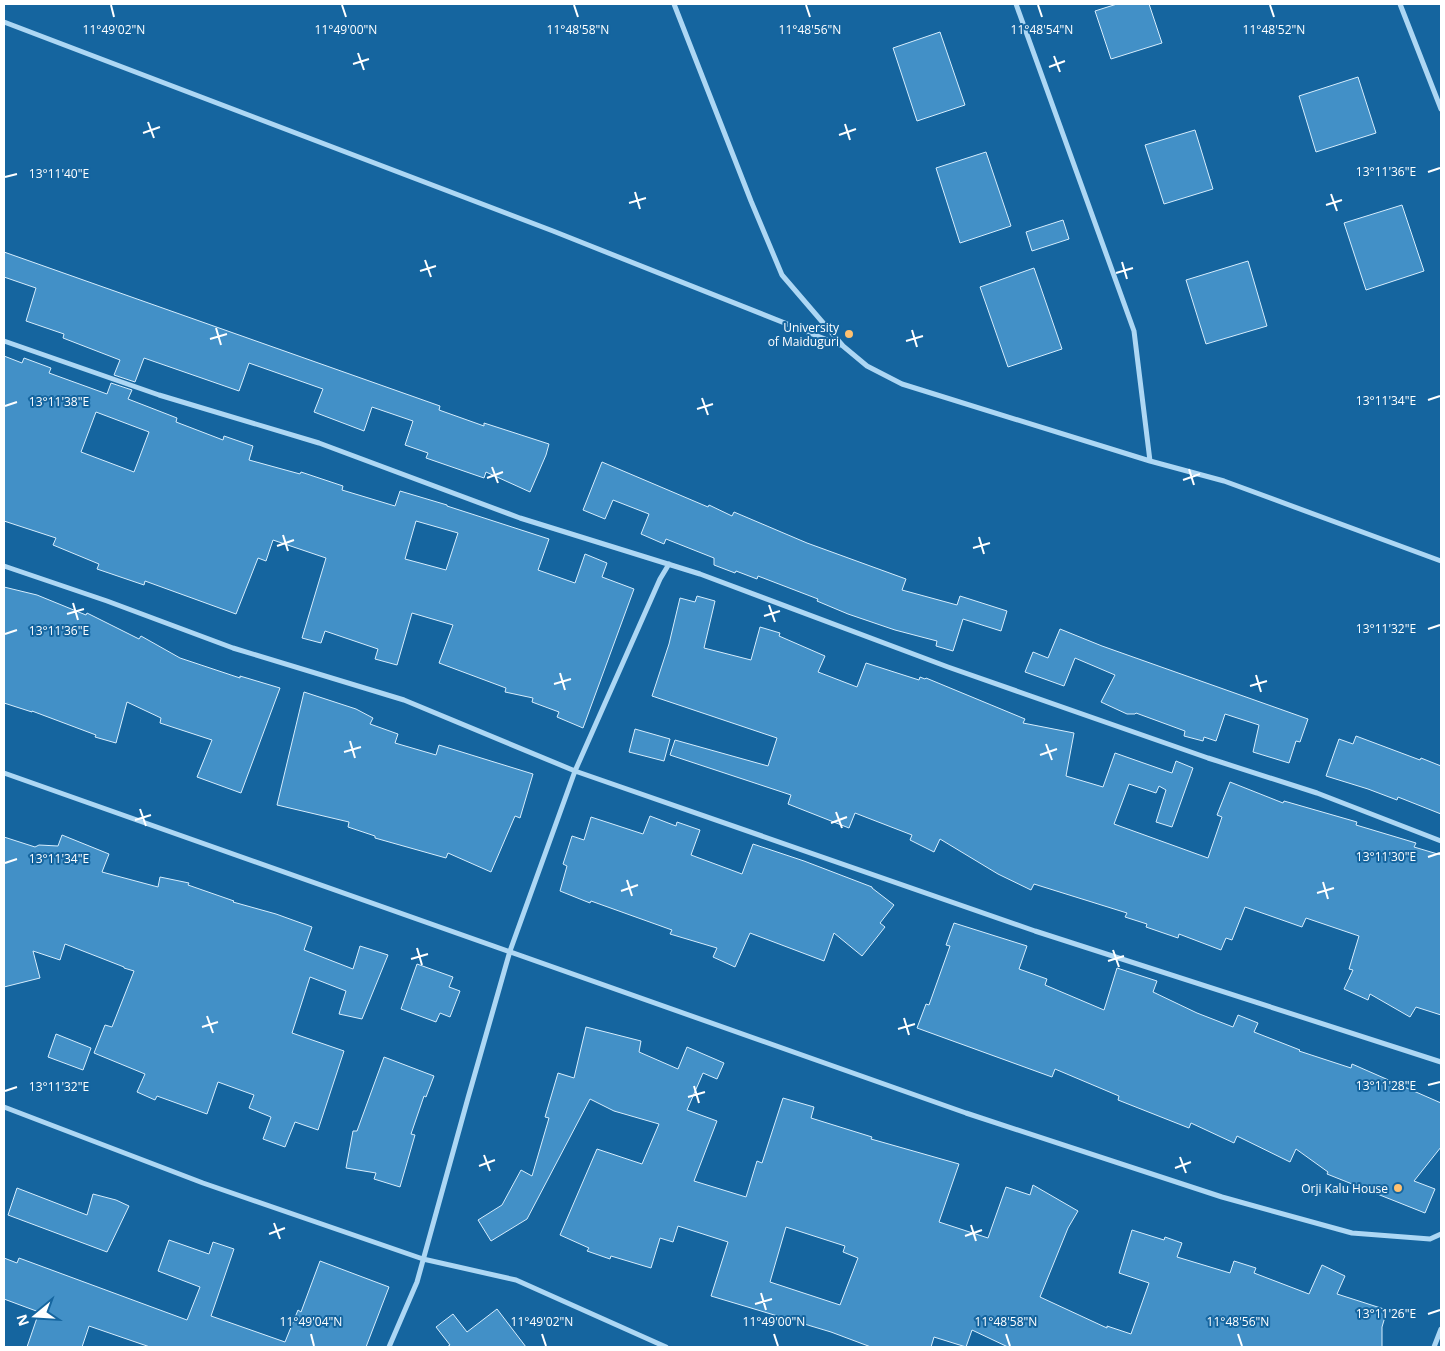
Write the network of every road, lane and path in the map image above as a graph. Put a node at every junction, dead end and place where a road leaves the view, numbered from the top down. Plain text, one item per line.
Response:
1 (674, 4) edge
2 (1016, 4) edge
3 (1400, 4) edge
4 (4, 22) edge
5 (1441, 109) edge
6 (4, 341) edge
7 (843, 346) junction
8 (1150, 461) junction
9 (1441, 562) edge
10 (669, 564) junction
11 (4, 566) edge
12 (575, 771) junction
13 (4, 772) edge
14 (1441, 841) edge
15 (510, 952) junction
16 (1441, 1062) edge
17 (4, 1107) edge
18 (1441, 1234) edge
19 (423, 1259) junction
20 (1441, 1329) edge
21 (389, 1347) edge
22 (666, 1347) edge
23 (1434, 1347) edge

1 - 7 street
2 - 8 street
3 - 5 street
4 - 7 street
6 - 10 street
7 - 8 street
8 - 9 street
10 - 12 street
10 - 14 street
11 - 12 street
12 - 15 street
12 - 16 street
13 - 15 street
15 - 18 street
15 - 19 street
17 - 19 street
19 - 21 street
19 - 22 street
20 - 23 street

